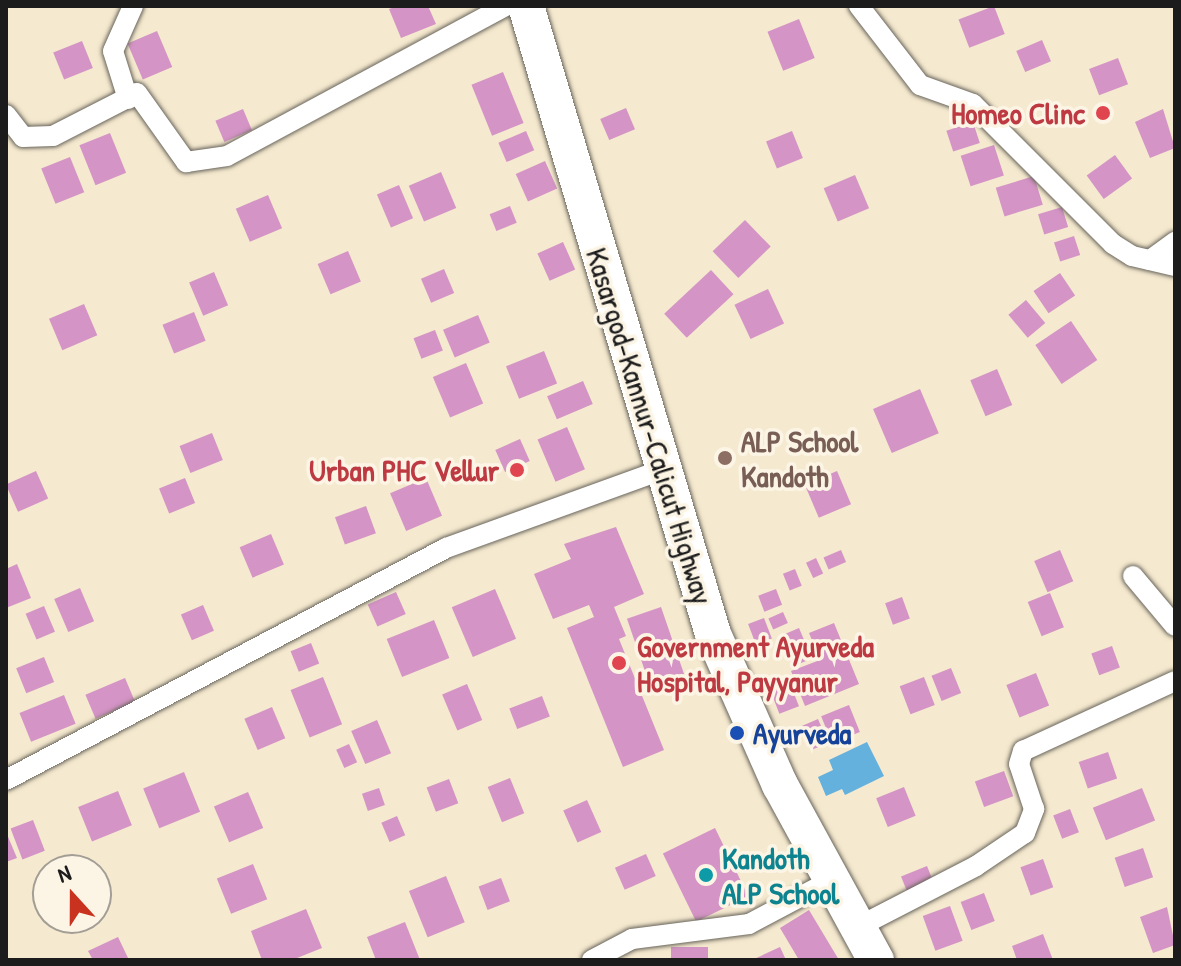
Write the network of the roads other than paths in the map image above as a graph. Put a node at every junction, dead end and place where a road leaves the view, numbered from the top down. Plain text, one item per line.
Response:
1 (133, 6) edge
2 (506, 6) edge
3 (526, 6) edge
4 (859, 6) edge
5 (128, 99) junction
6 (6, 115) edge
7 (1175, 242) edge
8 (1150, 260) junction
9 (1175, 266) edge
10 (662, 470) junction
11 (1133, 576) dead end
12 (1175, 626) edge
13 (1175, 681) edge
14 (6, 780) edge
15 (830, 881) junction
16 (858, 927) junction
17 (592, 960) edge
18 (876, 960) edge

1 - 5 street
2 - 5 street
3 - 10 highway, Kasargod-Kannur-Calicut Highway
4 - 8 street
5 - 6 street
7 - 8 street
8 - 9 street
10 - 14 street
10 - 15 highway, Kasargod-Kannur-Calicut Highway
11 - 12 street
13 - 16 street
15 - 16 highway, Kasargod-Kannur-Calicut Highway
15 - 17 street
16 - 18 highway, Kasargod-Kannur-Calicut Highway

